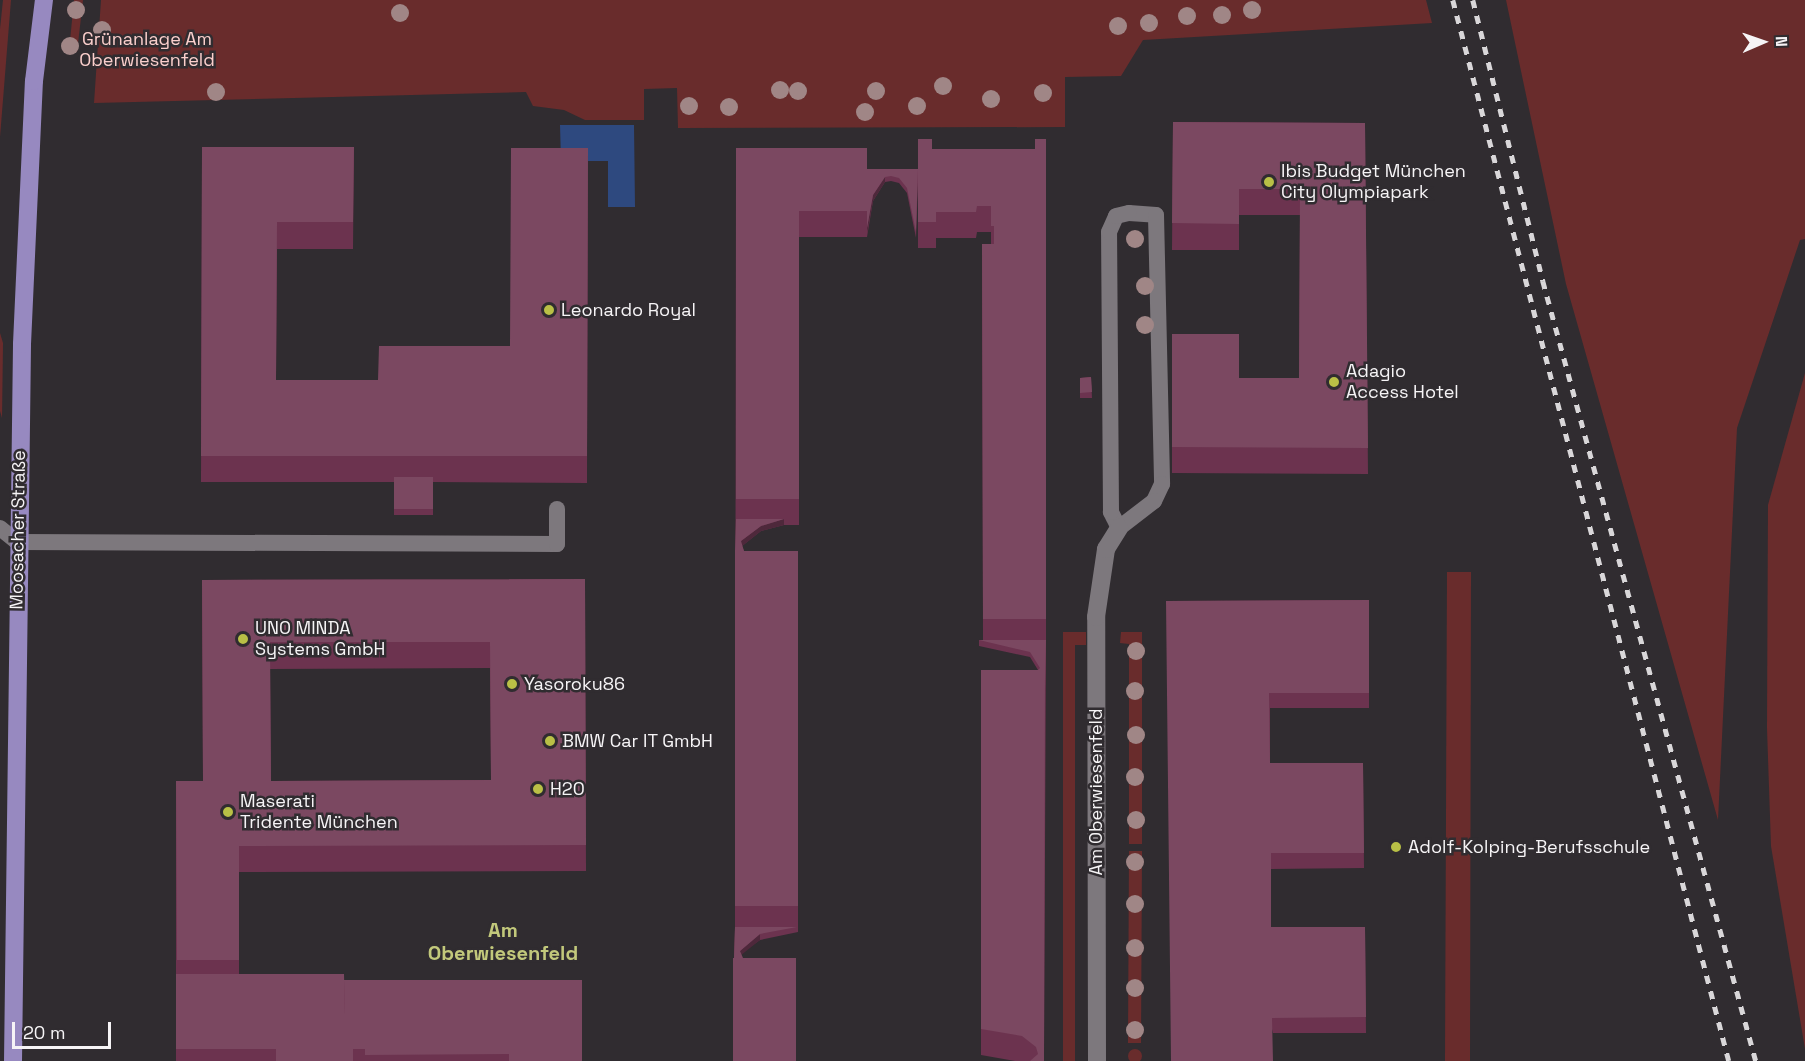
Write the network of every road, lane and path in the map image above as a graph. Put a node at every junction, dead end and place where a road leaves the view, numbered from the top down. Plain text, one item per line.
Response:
1 (44, 0) edge
2 (557, 509) dead end
3 (0, 528) edge
4 (1119, 528) junction
5 (17, 542) junction
6 (14, 1061) edge
7 (1098, 1061) edge

1 - 5 main road, Moosacher Straße
2 - 5 lane
3 - 5 lane
4 - 4 lane
4 - 7 street, Am Oberwiesenfeld
5 - 6 main road, Moosacher Straße

